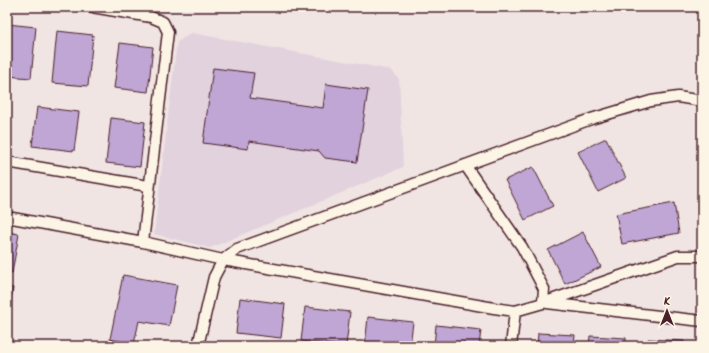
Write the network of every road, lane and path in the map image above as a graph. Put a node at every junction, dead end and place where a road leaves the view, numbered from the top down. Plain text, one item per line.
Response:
1 (92, 7) edge
2 (702, 101) edge
3 (7, 162) edge
4 (465, 165) junction
5 (148, 186) junction
6 (7, 216) edge
7 (143, 242) junction
8 (702, 256) edge
9 (223, 260) junction
10 (543, 303) junction
11 (515, 311) junction
12 (702, 321) edge
13 (198, 346) edge
14 (511, 346) edge

1 - 5 street
2 - 4 street
3 - 5 street
4 - 9 street
4 - 10 street
5 - 7 street
6 - 7 street
7 - 9 street
8 - 10 street
9 - 11 street
9 - 13 street
10 - 11 street
10 - 12 street
11 - 14 street

